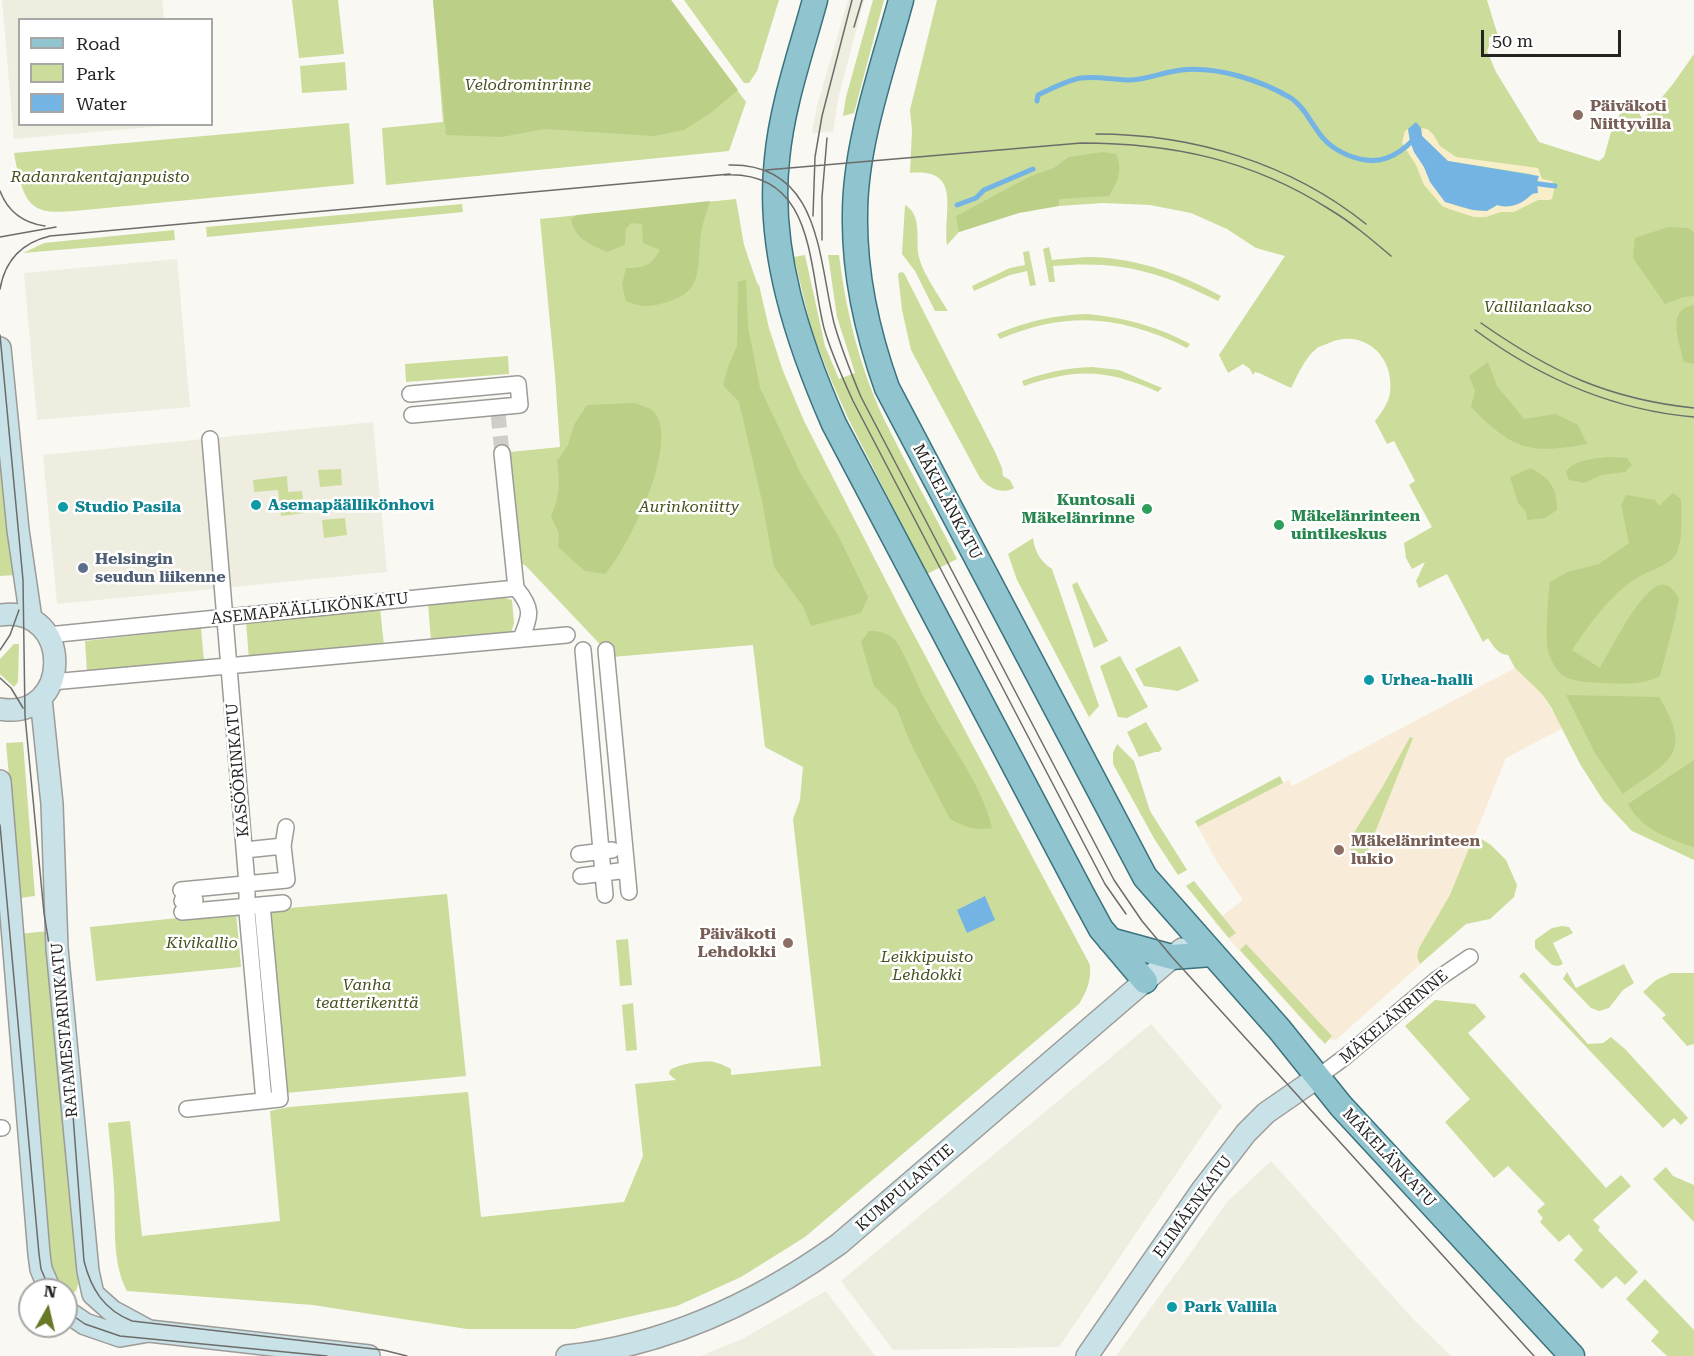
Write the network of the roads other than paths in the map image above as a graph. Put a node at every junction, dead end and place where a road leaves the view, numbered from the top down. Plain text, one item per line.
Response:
1 (816, 0) edge
2 (901, 0) edge
3 (0, 348) edge
4 (410, 394) dead end
5 (412, 415) dead end
6 (210, 439) dead end
7 (502, 453) tunnel mouth
8 (516, 588) junction
9 (0, 615) edge
10 (226, 618) junction
11 (31, 620) junction
12 (48, 635) junction
13 (567, 635) dead end
14 (521, 638) junction
15 (583, 650) dead end
16 (606, 650) dead end
17 (230, 666) junction
18 (47, 690) junction
19 (0, 709) edge
20 (613, 723) junction
21 (590, 725) junction
22 (0, 781) edge
23 (619, 785) junction
24 (595, 787) junction
25 (286, 827) dead end
26 (283, 846) junction
27 (625, 849) junction
28 (245, 850) junction
29 (601, 851) junction
30 (579, 854) dead end
31 (627, 870) junction
32 (603, 874) junction
33 (581, 876) dead end
34 (248, 884) junction
35 (629, 892) dead end
36 (605, 895) dead end
37 (283, 903) dead end
38 (254, 905) junction
39 (1110, 940) junction
40 (1204, 946) junction
41 (1173, 957) junction
42 (1470, 957) dead end
43 (1145, 981) junction
44 (273, 1028) junction
45 (257, 1030) junction
46 (1318, 1077) junction
47 (264, 1101) junction
48 (188, 1109) dead end
49 (45, 1278) edge
50 (78, 1319) edge
51 (149, 1331) junction
52 (369, 1356) edge
53 (567, 1356) edge
54 (1087, 1356) edge
55 (1572, 1356) edge

1 - 39 main road
2 - 40 main road, MÄKELÄNKATU
3 - 11 main road
4 - 5 street
6 - 10 street, KASÖÖRINKATU
7 - 8 street
8 - 10 street, ASEMAPÄÄLLIKÖNKATU
8 - 14 street
9 - 11 main road
10 - 12 street, ASEMAPÄÄLLIKÖNKATU
10 - 17 street, KASÖÖRINKATU
11 - 12 main road
12 - 18 main road, RATAMESTARINKATU
13 - 14 street
14 - 17 street
15 - 21 street
16 - 20 street
17 - 18 street
17 - 28 street, KASÖÖRINKATU
18 - 19 main road
18 - 51 main road, RATAMESTARINKATU
20 - 21 street
20 - 23 street
21 - 24 street
22 - 49 main road
23 - 24 street
23 - 27 street
24 - 29 street
25 - 26 street
26 - 28 street
26 - 34 street
27 - 29 street
27 - 31 street
28 - 34 street, KASÖÖRINKATU
29 - 30 street
29 - 32 street
31 - 32 street
31 - 35 street
32 - 33 street
32 - 36 street
34 - 38 street, KASÖÖRINKATU
34 - 38 street
37 - 38 street
38 - 44 street, KASÖÖRINKATU
38 - 45 street, KASÖÖRINKATU
39 - 41 main road
39 - 43 main road
40 - 41 main road
40 - 46 main road, MÄKELÄNKATU
41 - 43 main road, KUMPULANTIE
42 - 46 street, MÄKELÄNRINNE
43 - 53 main road, KUMPULANTIE
44 - 45 street
44 - 47 street, KASÖÖRINKATU
45 - 47 street, KASÖÖRINKATU
46 - 54 main road, ELIMÄENKATU
46 - 55 main road, MÄKELÄNKATU
47 - 48 street
50 - 51 main road
51 - 52 main road

